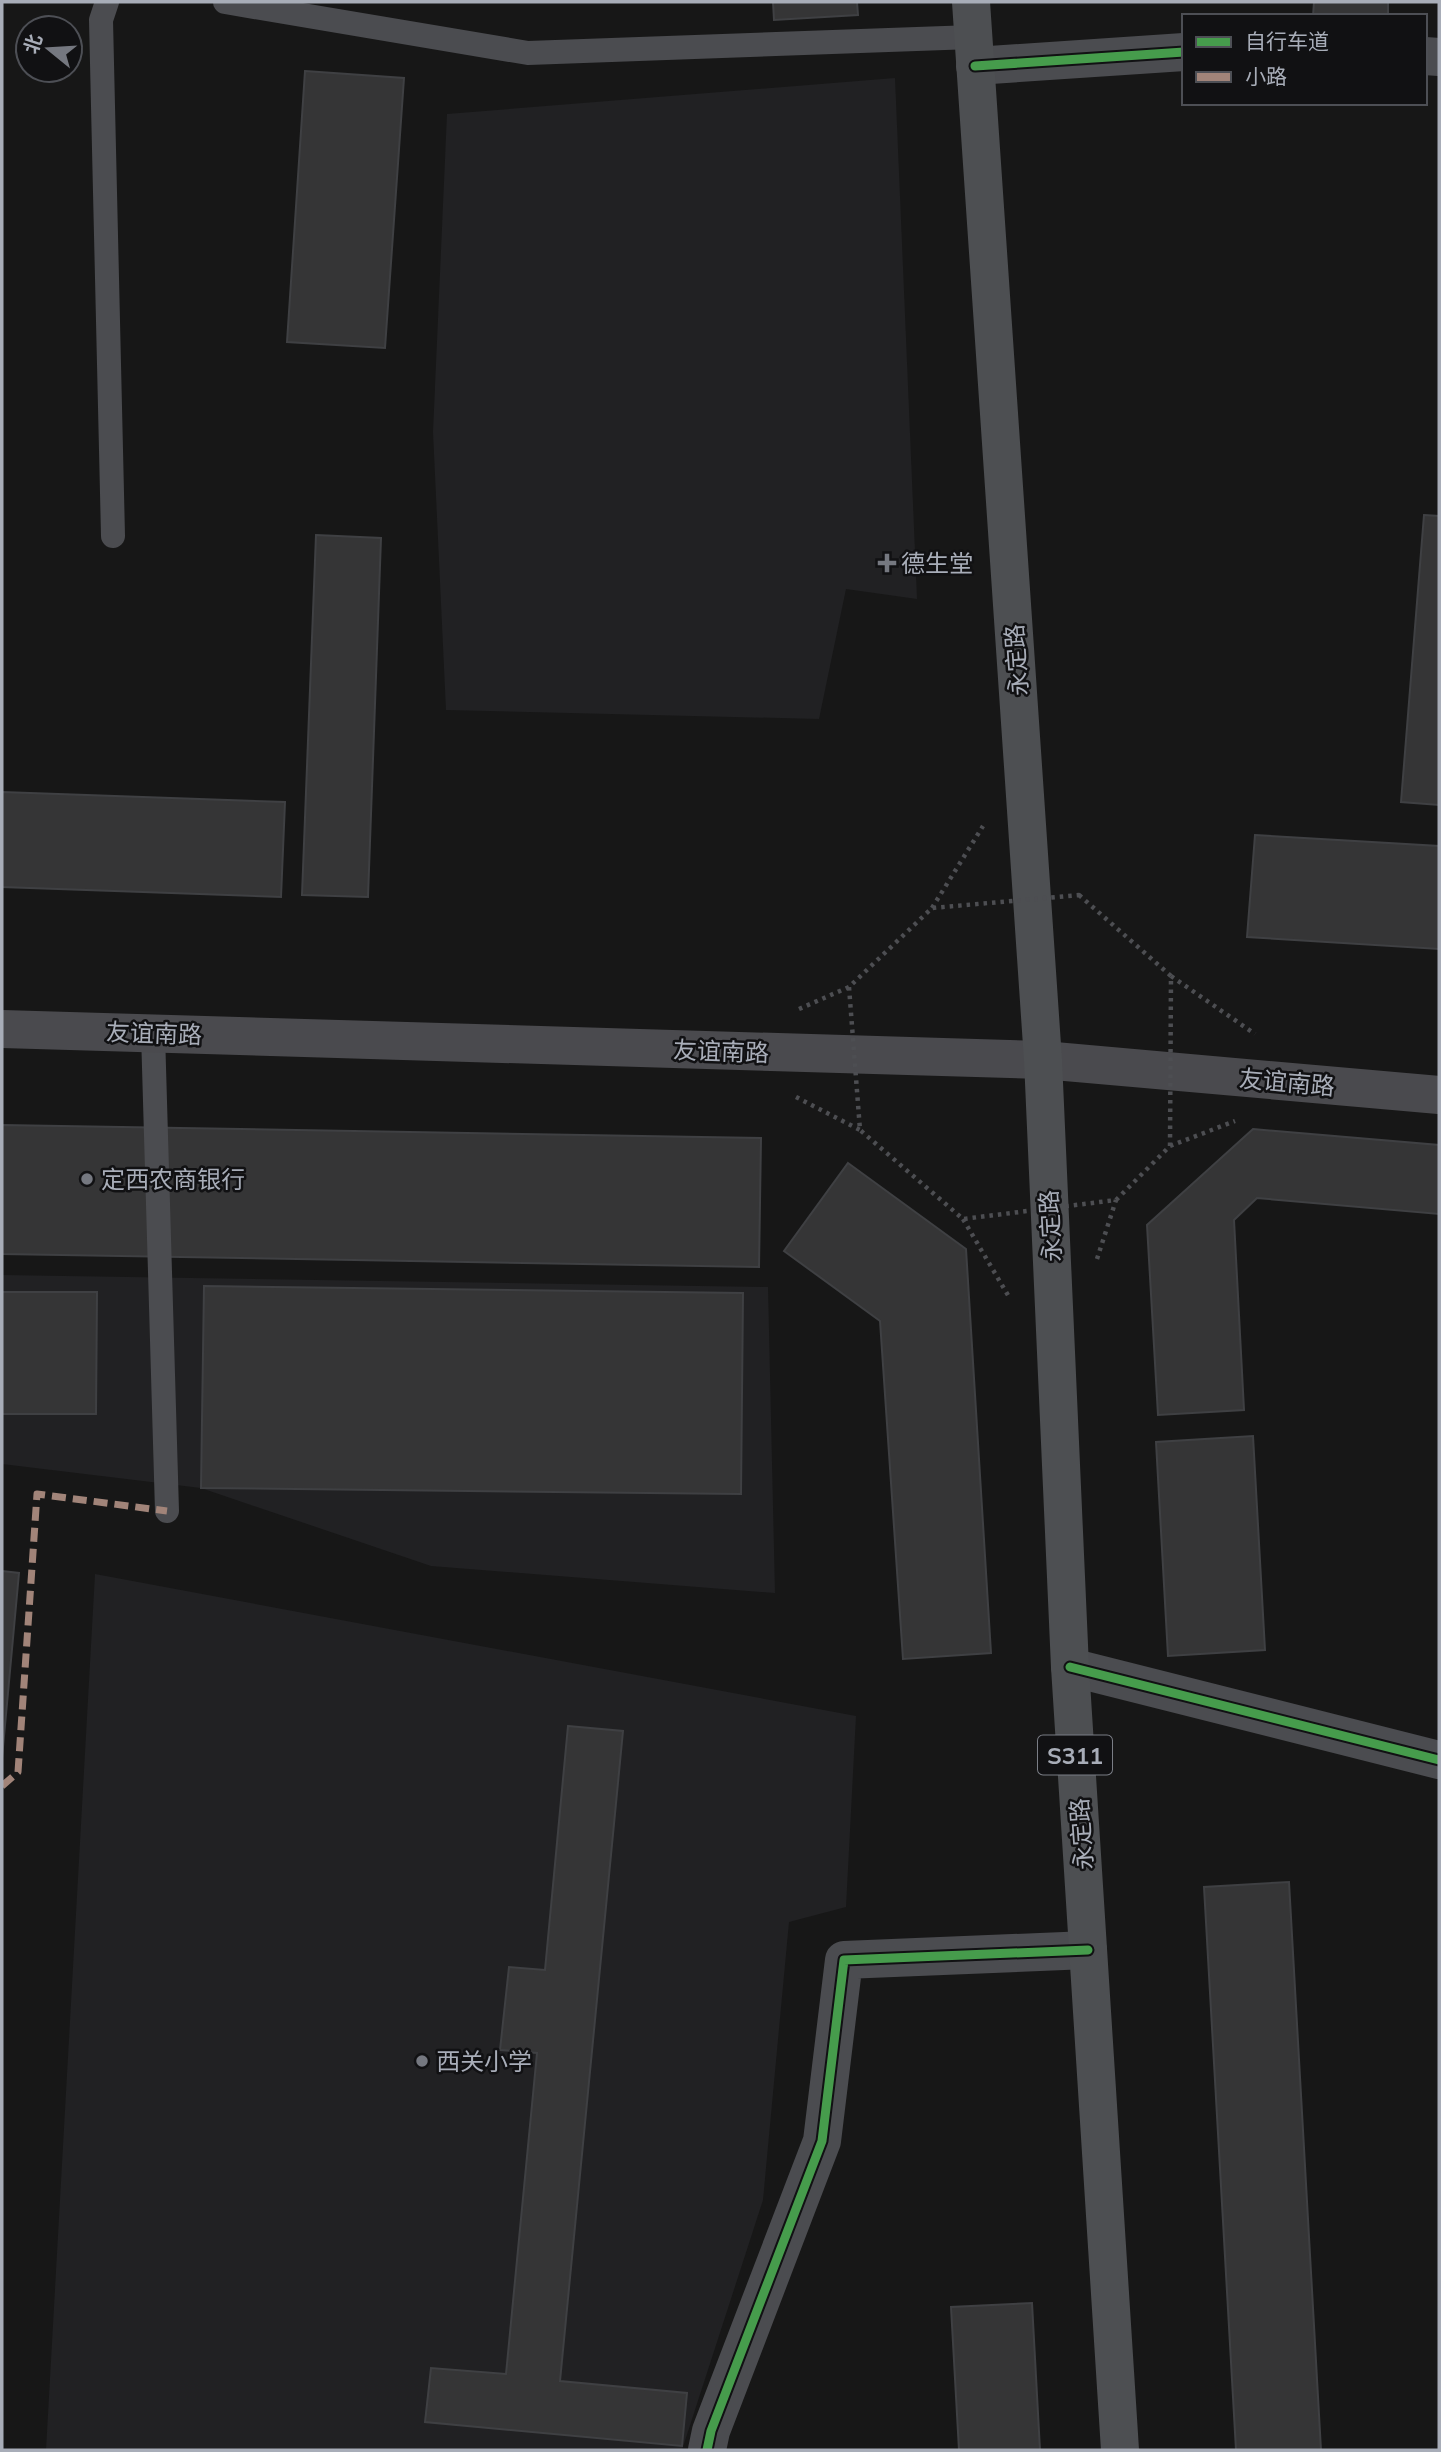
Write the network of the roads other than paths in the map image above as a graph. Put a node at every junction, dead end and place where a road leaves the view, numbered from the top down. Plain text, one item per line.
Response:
1 (107, 2) edge
2 (225, 2) edge
3 (973, 35) edge
4 (1182, 52) edge
5 (114, 536) dead end
6 (2, 1029) edge
7 (152, 1033) junction
8 (1043, 1060) junction
9 (1439, 1095) edge
10 (167, 1511) dead end
11 (1070, 1667) junction
12 (1439, 1760) edge
13 (1088, 1950) junction
14 (707, 2450) edge
15 (1120, 2450) edge

1 - 5 lane
2 - 3 lane
3 - 4 street
3 - 8 main road, 永定路 / S311
6 - 7 main road, 友谊南路
7 - 8 main road, 友谊南路
7 - 10 lane
8 - 9 main road, 友谊南路
8 - 11 main road, 永定路 / S311
11 - 12 street
11 - 13 main road, 永定路 / S311
13 - 14 street
13 - 15 main road, 永定路 / S311

